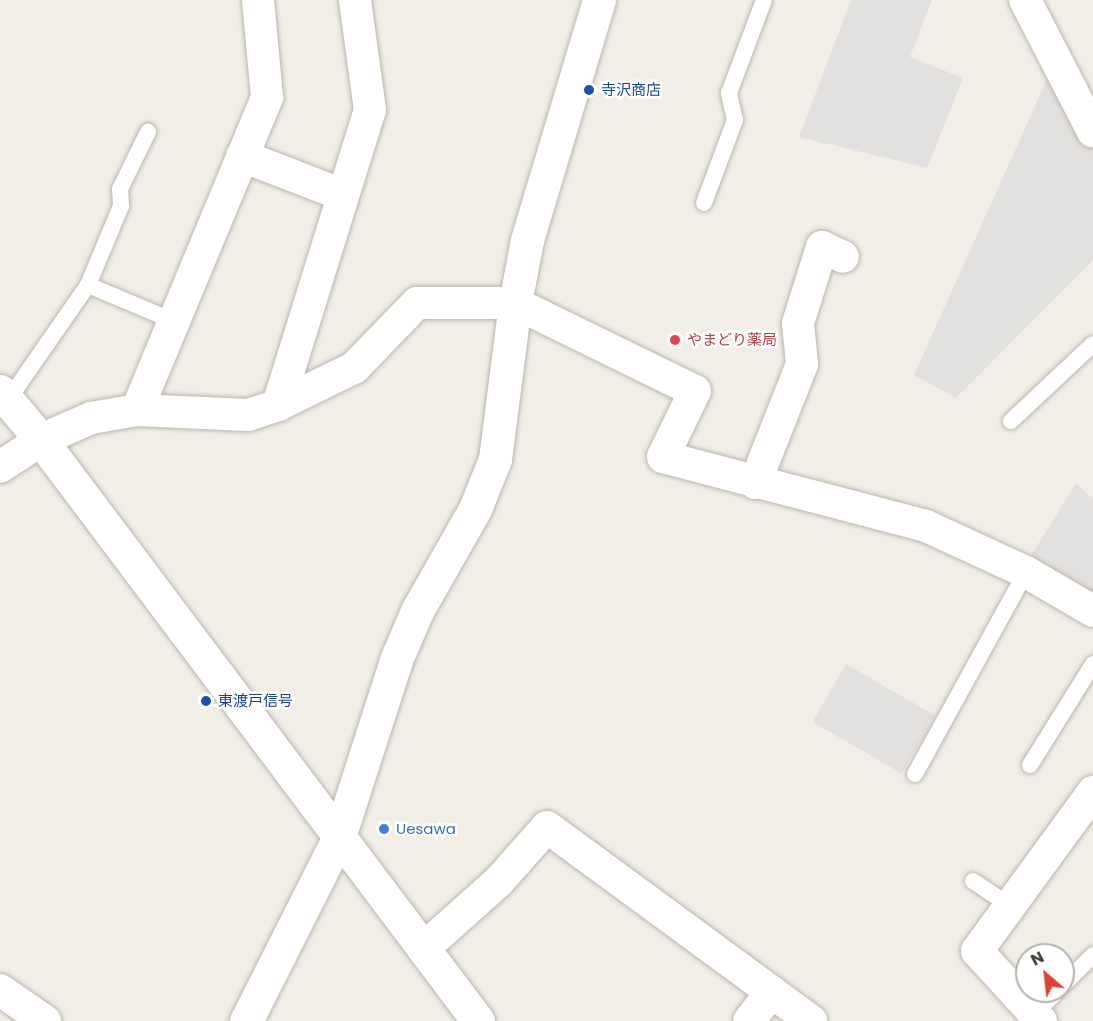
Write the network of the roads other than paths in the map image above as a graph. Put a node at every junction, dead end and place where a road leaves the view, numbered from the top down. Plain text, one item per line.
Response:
1 (258, 0) edge
2 (355, 0) edge
3 (599, 0) edge
4 (764, 0) edge
5 (1025, 0) edge
6 (148, 132) dead end
7 (1093, 132) edge
8 (242, 156) junction
9 (343, 195) junction
10 (704, 203) dead end
11 (843, 257) dead end
12 (88, 285) junction
13 (515, 303) junction
14 (176, 322) junction
15 (1093, 344) edge
16 (4, 395) edge
17 (278, 405) junction
18 (137, 410) junction
19 (1011, 421) dead end
20 (41, 440) junction
21 (0, 467) edge
22 (755, 483) junction
23 (1026, 572) junction
24 (1093, 612) edge
25 (1093, 664) edge
26 (1030, 765) dead end
27 (915, 774) dead end
28 (1093, 792) edge
29 (339, 837) junction
30 (973, 881) dead end
31 (1009, 906) junction
32 (423, 949) junction
33 (1093, 955) edge
34 (1075, 973) edge
35 (0, 990) edge
36 (772, 992) junction
37 (1049, 1003) edge
38 (1038, 1018) edge
39 (45, 1021) edge
40 (246, 1021) edge
41 (478, 1021) edge
42 (749, 1021) edge
43 (810, 1021) edge

1 - 8 street
2 - 9 street
3 - 13 street
4 - 10 lane
5 - 7 street
6 - 12 lane
8 - 9 street
8 - 14 street
9 - 17 street
11 - 22 street
12 - 14 lane
12 - 16 lane
13 - 17 street
13 - 22 street
13 - 29 street
14 - 18 street
15 - 19 lane
16 - 20 street
17 - 18 street
18 - 20 street
20 - 21 street
20 - 29 street
22 - 23 street
23 - 24 street
23 - 27 lane
25 - 26 lane
28 - 31 street
29 - 32 street
29 - 40 street
30 - 31 lane
31 - 38 street
32 - 36 street
32 - 41 street
33 - 34 lane
35 - 39 street
36 - 42 street
36 - 43 street
37 - 38 lane

